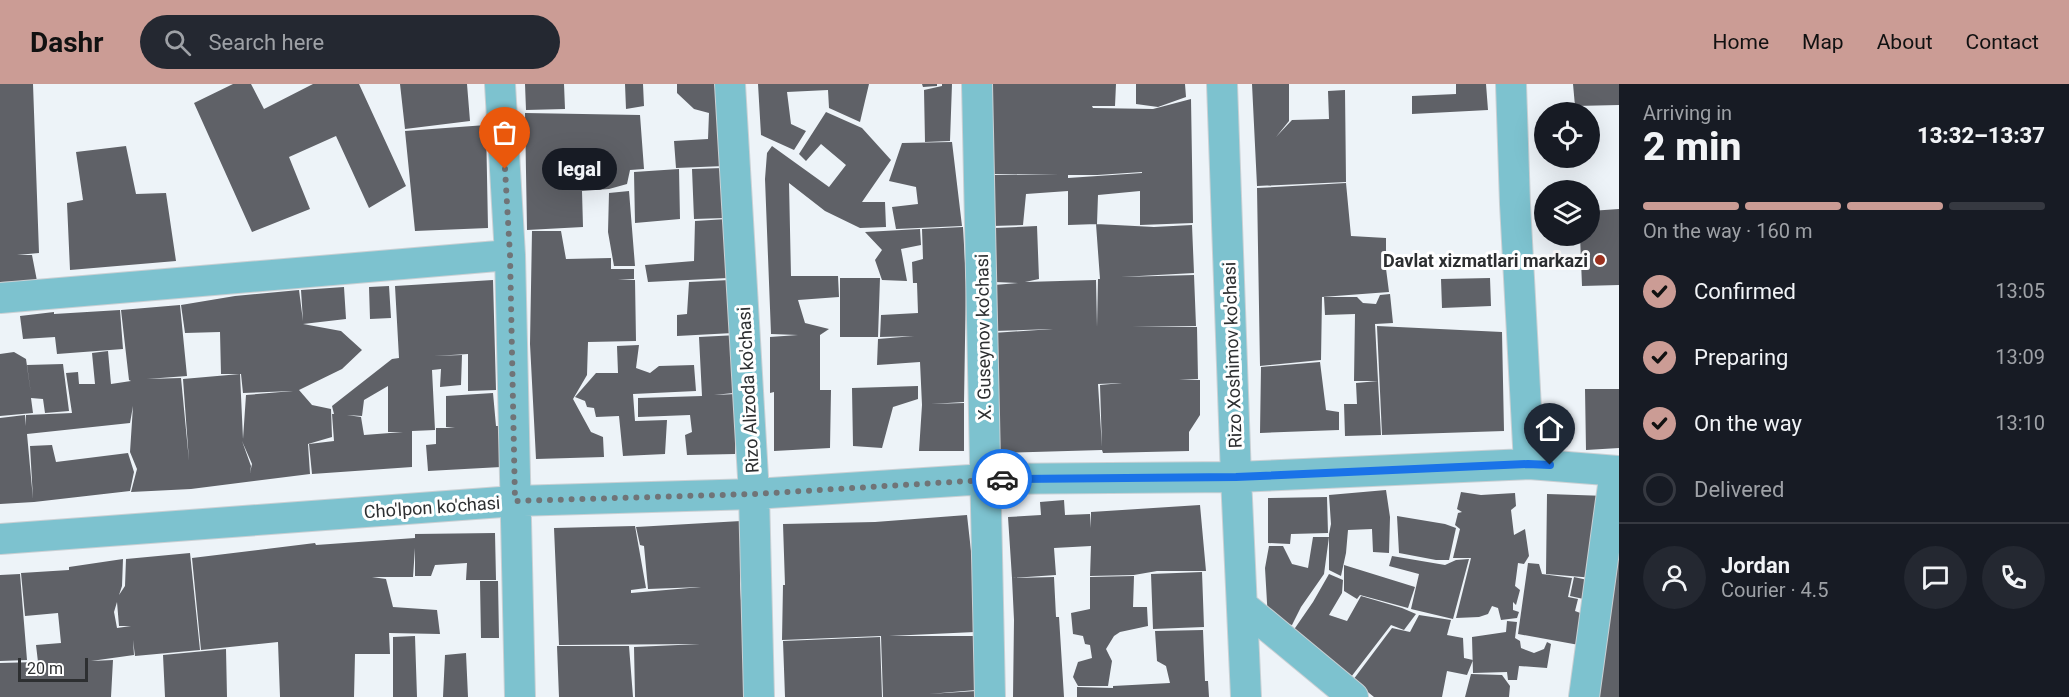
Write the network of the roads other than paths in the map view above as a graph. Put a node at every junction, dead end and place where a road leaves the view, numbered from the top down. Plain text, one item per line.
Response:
1 (500, 84) edge
2 (730, 84) edge
3 (976, 84) edge
4 (1222, 84) edge
5 (1511, 84) edge
6 (510, 255) junction
7 (0, 298) edge
8 (1528, 464) junction
9 (1617, 471) edge
10 (1236, 477) junction
11 (986, 479) junction
12 (754, 494) junction
13 (515, 501) junction
14 (0, 539) edge
15 (1243, 606) junction
16 (520, 697) edge
17 (759, 697) edge
18 (990, 697) edge
19 (1246, 697) edge
20 (1353, 697) edge
21 (1584, 697) edge

1 - 6 street
2 - 12 street, Rizo Alizoda ko'chasi
3 - 11 street, X. Guseynov ko'chasi
4 - 10 street, Rizo Xoshimov ko'chasi
5 - 8 street
6 - 7 street
6 - 13 street
8 - 9 street, Cho'lpon ko'chasi
8 - 10 street, Cho'lpon ko'chasi
9 - 21 street
10 - 11 street, Cho'lpon ko'chasi
10 - 15 street, Rizo Xoshimov ko'chasi
11 - 12 street, Cho'lpon ko'chasi
11 - 18 street, X. Guseynov ko'chasi
12 - 13 street, Cho'lpon ko'chasi
12 - 17 street, Rizo Alizoda ko'chasi
13 - 14 street, Cho'lpon ko'chasi
13 - 16 street
15 - 19 street, Rizo Xoshimov ko'chasi
15 - 20 street

